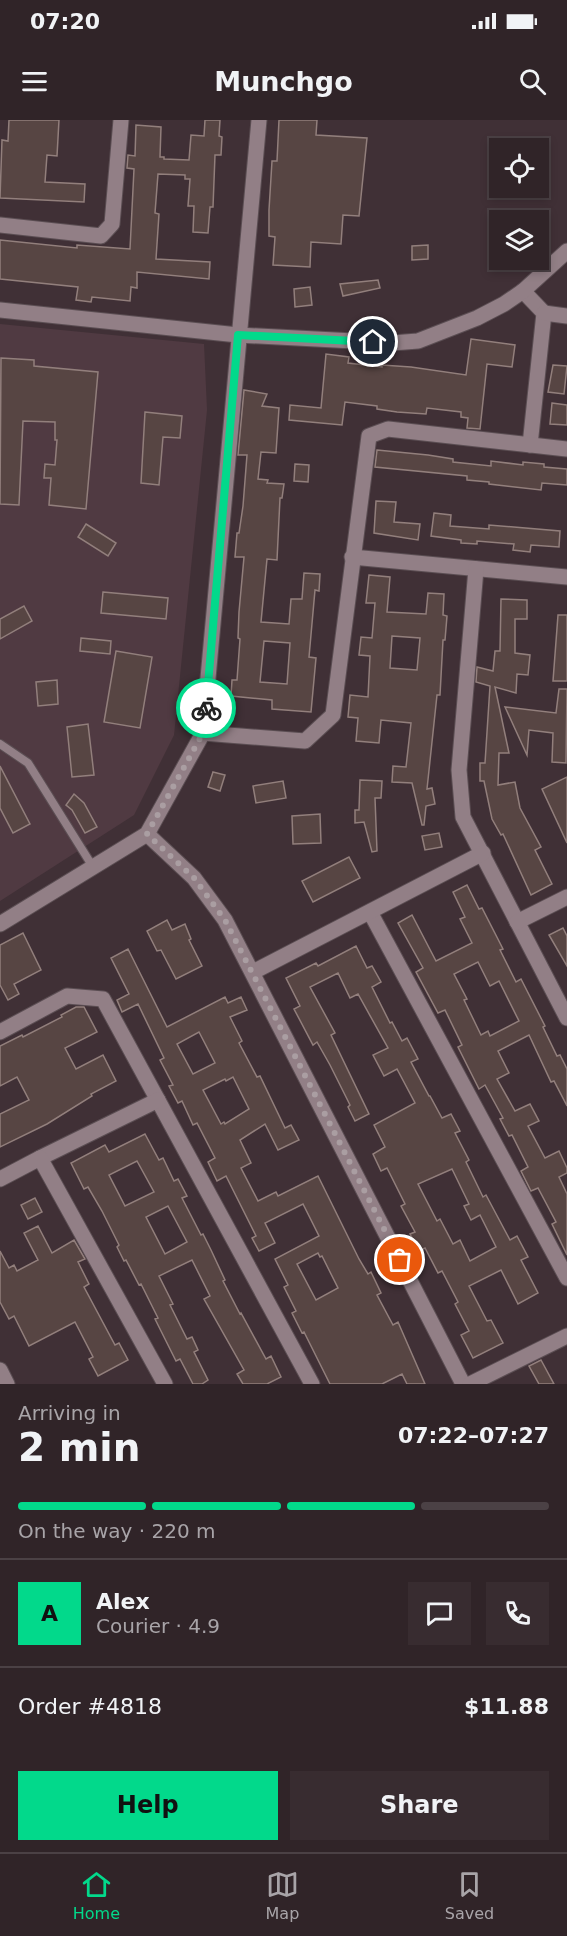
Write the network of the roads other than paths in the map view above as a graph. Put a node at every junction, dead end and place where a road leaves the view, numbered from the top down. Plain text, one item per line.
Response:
1 (121, 120) edge
2 (259, 120) edge
3 (0, 225) edge
4 (567, 251) edge
5 (523, 291) junction
6 (0, 310) edge
7 (544, 313) junction
8 (567, 316) edge
9 (238, 335) junction
10 (530, 445) junction
11 (567, 448) edge
12 (352, 557) junction
13 (476, 569) junction
14 (567, 577) edge
15 (203, 733) junction
16 (0, 744) edge
17 (147, 834) junction
18 (483, 854) junction
19 (93, 867) junction
20 (567, 897) edge
21 (370, 912) junction
22 (517, 922) junction
23 (0, 924) edge
24 (253, 972) junction
25 (567, 1018) edge
26 (0, 1032) edge
27 (158, 1100) junction
28 (40, 1158) junction
29 (0, 1179) edge
30 (567, 1278) edge
31 (567, 1336) edge
32 (0, 1370) edge
33 (7, 1384) edge
34 (165, 1384) edge
35 (312, 1384) edge
36 (463, 1384) edge
37 (470, 1384) edge

1 - 3 street
2 - 9 street
4 - 5 street
5 - 7 street
5 - 9 street
6 - 9 street
7 - 8 street
7 - 10 street
9 - 15 street
10 - 11 street
10 - 12 street
12 - 13 street
12 - 15 street
13 - 14 street
13 - 18 street
15 - 17 street
16 - 19 lane
17 - 19 street
17 - 24 street
18 - 21 street
18 - 22 street
19 - 23 street
20 - 22 street
21 - 24 street
21 - 30 street
22 - 25 street
24 - 36 street
26 - 27 street
27 - 28 street
27 - 35 street
28 - 29 street
28 - 34 street
31 - 37 street
32 - 33 street

